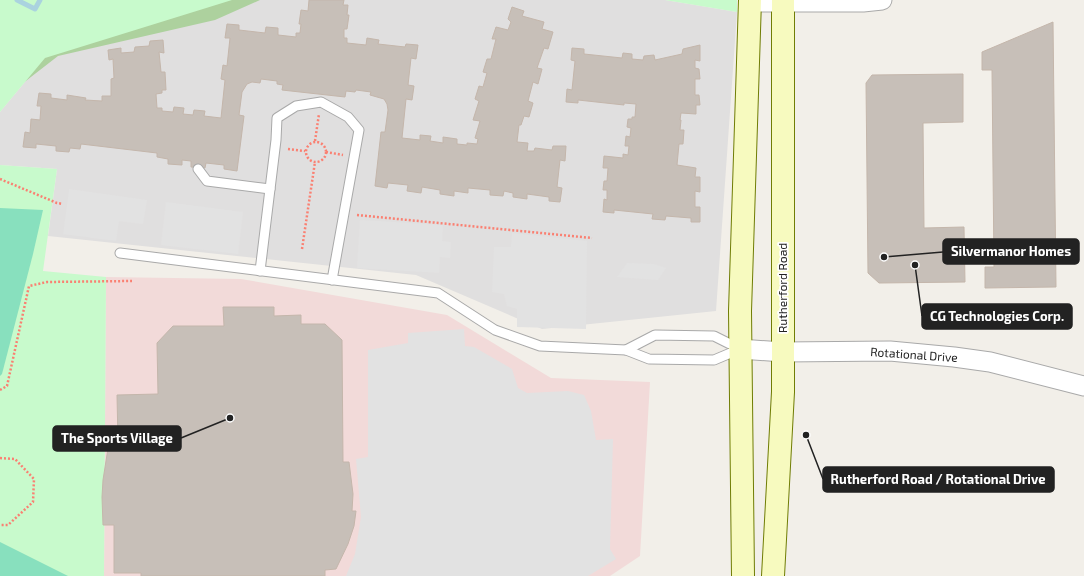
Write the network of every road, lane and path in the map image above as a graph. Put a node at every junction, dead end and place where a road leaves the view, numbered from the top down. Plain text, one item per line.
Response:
1 (882, 0) edge
2 (750, 1) edge
3 (783, 1) edge
4 (321, 102) junction
5 (316, 141) junction
6 (275, 148) junction
7 (305, 151) junction
8 (315, 162) junction
9 (198, 169) dead end
10 (0, 179) edge
11 (270, 189) junction
12 (63, 204) dead end
13 (344, 214) junction
14 (592, 238) dead end
15 (302, 249) dead end
16 (120, 253) dead end
17 (260, 271) junction
18 (332, 280) junction
19 (132, 281) dead end
20 (740, 349) junction
21 (626, 350) junction
22 (783, 352) junction
23 (1084, 386) edge
24 (0, 390) edge
25 (0, 458) edge
26 (0, 525) edge
27 (743, 576) edge
28 (773, 576) edge

1 - 3 street
2 - 3 street
2 - 20 main road
3 - 22 main road, Rutherford Road
4 - 5 path
4 - 6 lane
4 - 13 lane
5 - 7 path
5 - 8 path
6 - 7 path
6 - 11 lane
7 - 8 path
8 - 15 path
9 - 11 lane
10 - 12 path
11 - 17 lane
13 - 14 path
13 - 18 lane
16 - 17 lane
17 - 18 lane
18 - 21 lane
19 - 24 path
20 - 21 lane
20 - 21 lane
20 - 22 street, Rotational Drive
20 - 27 main road
22 - 23 street, Rotational Drive
22 - 28 main road, Rutherford Road
25 - 26 path

